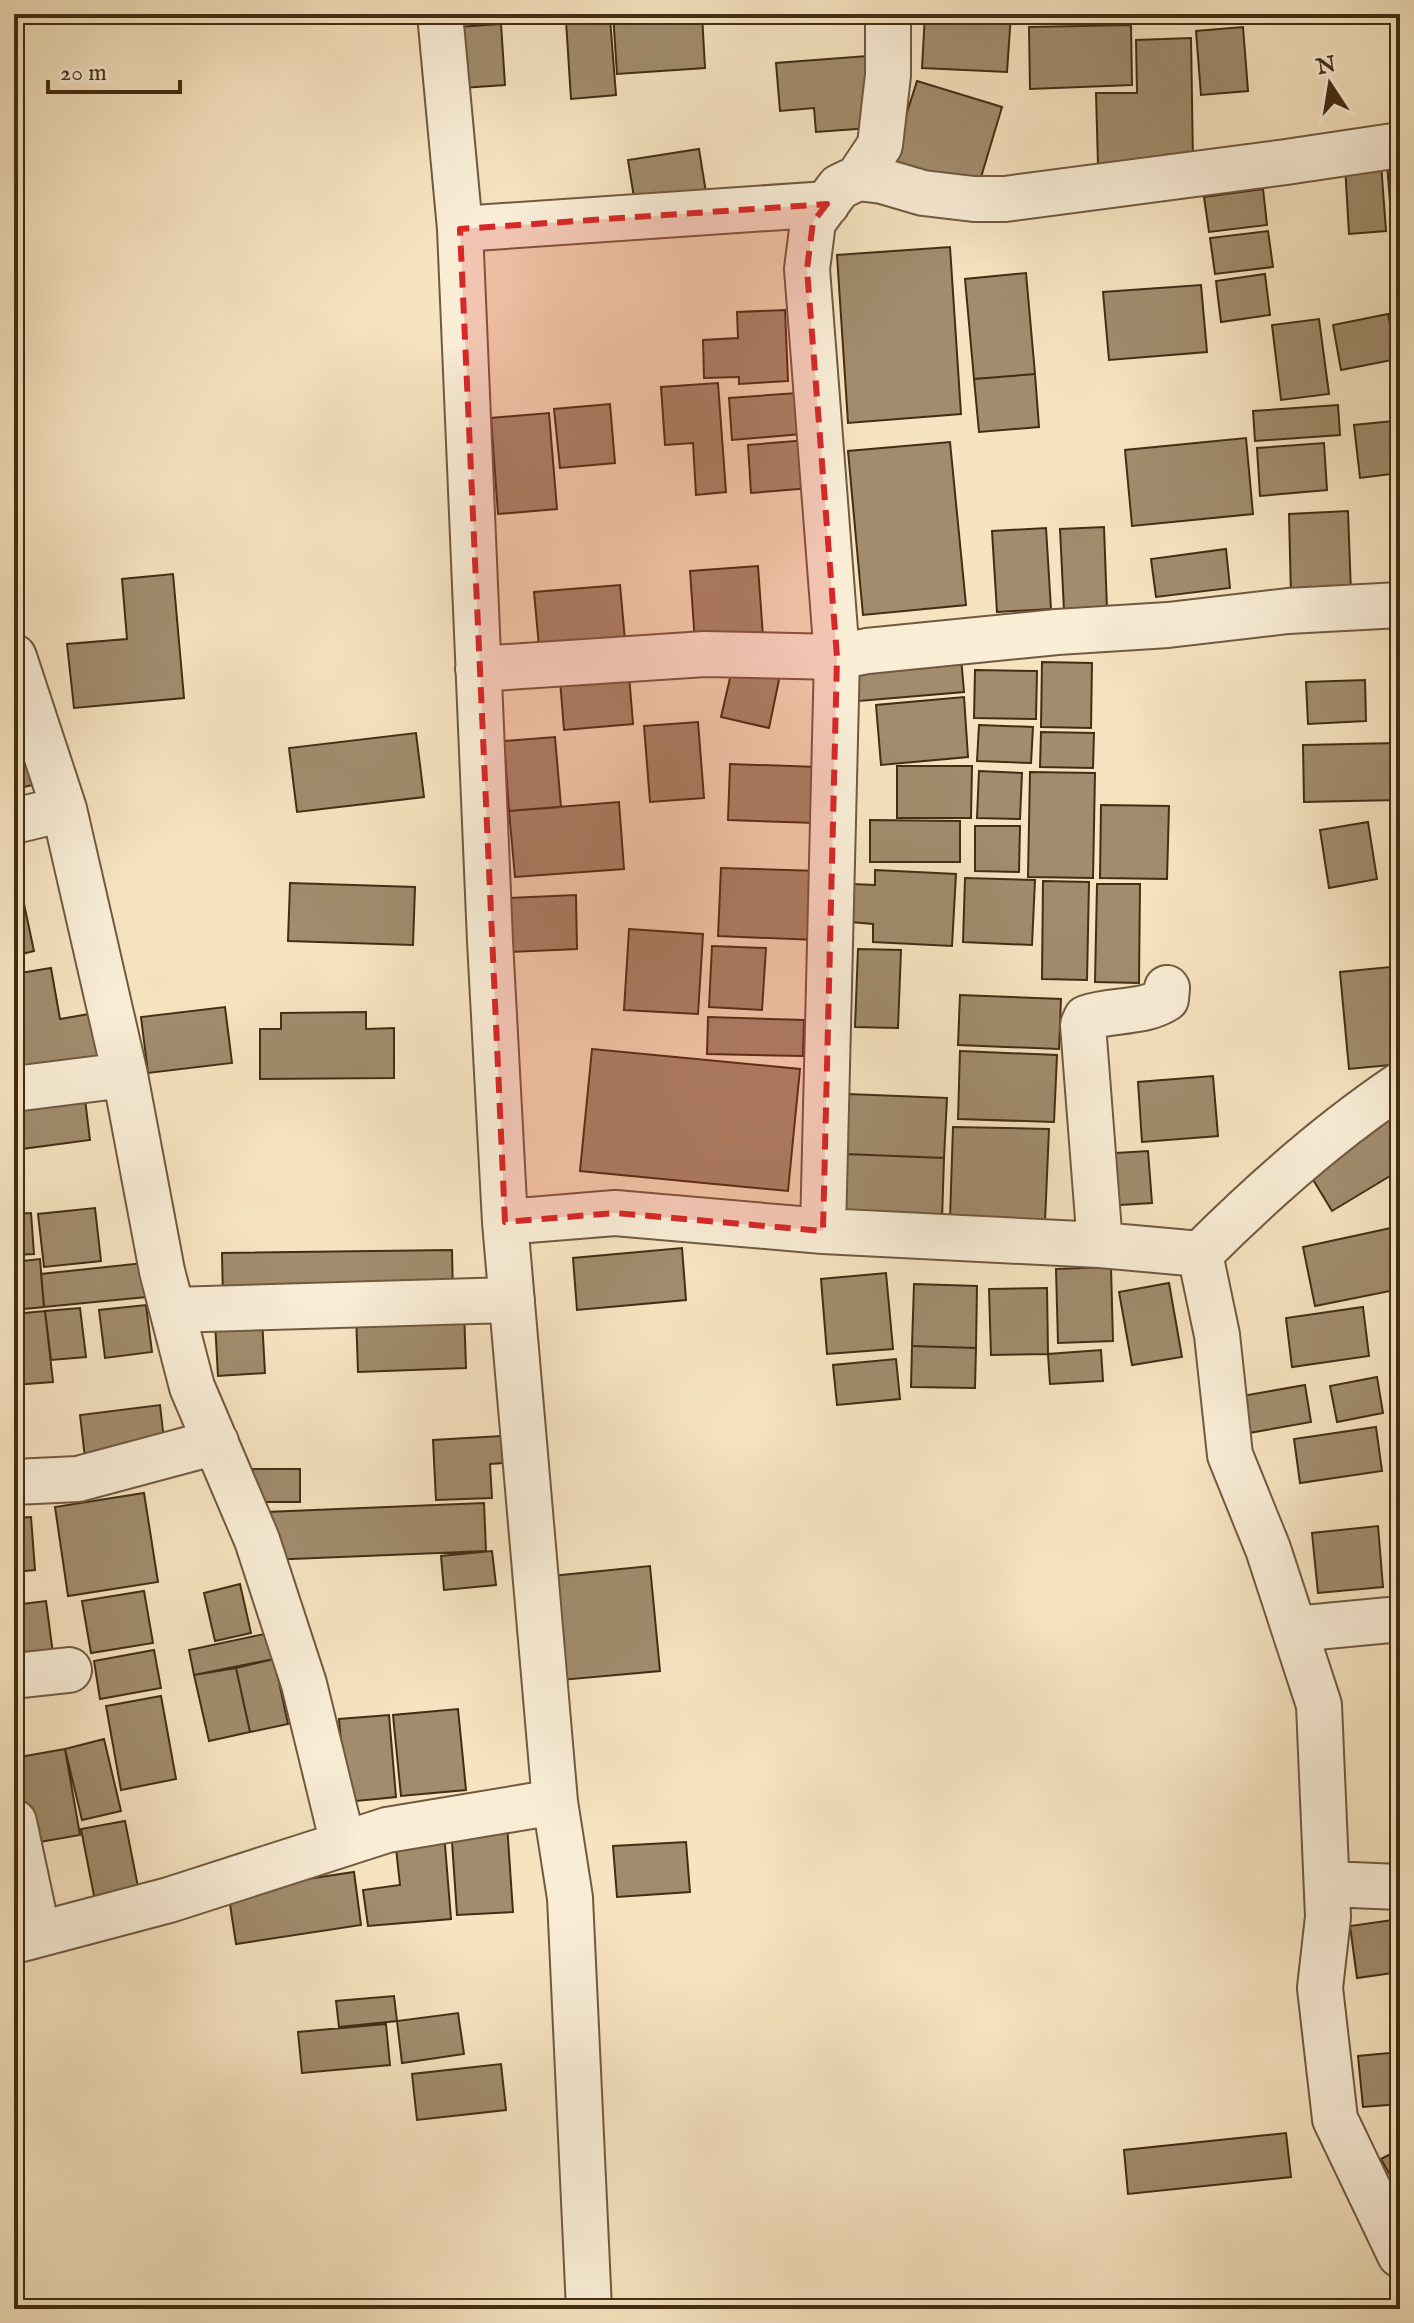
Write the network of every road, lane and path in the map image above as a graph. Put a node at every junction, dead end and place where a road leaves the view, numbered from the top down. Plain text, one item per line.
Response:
1 (440, 14) edge
2 (888, 14) edge
3 (1400, 145) edge
4 (842, 191) junction
5 (460, 229) junction
6 (1400, 605) edge
7 (14, 657) edge
8 (837, 657) junction
9 (478, 669) junction
10 (64, 809) junction
11 (14, 821) edge
12 (1167, 988) dead end
13 (125, 1075) junction
14 (1400, 1085) edge
15 (14, 1089) edge
16 (505, 1222) junction
17 (823, 1231) junction
18 (1100, 1245) junction
19 (1200, 1254) junction
20 (512, 1300) junction
21 (172, 1310) junction
22 (216, 1442) junction
23 (14, 1482) edge
24 (1400, 1619) edge
25 (1295, 1629) junction
26 (69, 1670) dead end
27 (14, 1676) edge
28 (555, 1802) junction
29 (14, 1822) edge
30 (343, 1844) junction
31 (1327, 1884) junction
32 (1400, 1887) edge
33 (26, 1937) edge
34 (1400, 2255) edge
35 (589, 2309) edge

1 - 5 street
2 - 4 street
3 - 4 street
4 - 5 street
4 - 8 street
5 - 9 street
6 - 8 street
7 - 10 street
8 - 9 street
8 - 17 street
9 - 16 street
10 - 11 street
10 - 13 street
12 - 18 street
13 - 15 street
13 - 21 street
14 - 19 street
16 - 17 street
16 - 20 street
17 - 18 street
18 - 19 street
19 - 25 street
20 - 21 street
20 - 28 street
21 - 22 street
22 - 23 street
22 - 30 street
24 - 25 street
25 - 31 street
26 - 27 street
28 - 30 street
28 - 35 street
29 - 33 street
30 - 33 street
31 - 32 street
31 - 34 street

